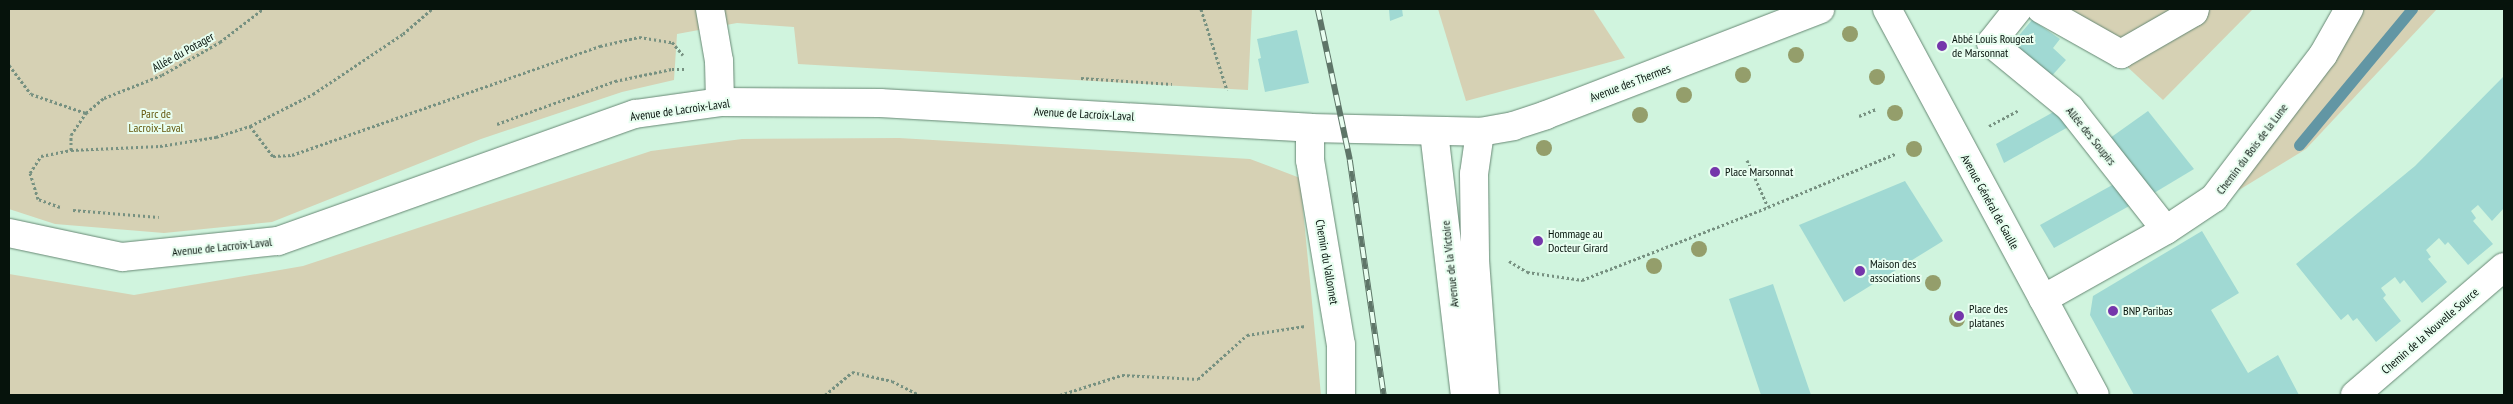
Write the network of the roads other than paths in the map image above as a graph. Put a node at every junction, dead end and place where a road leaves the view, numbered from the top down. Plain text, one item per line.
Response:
1 (710, 9) edge
2 (1820, 9) edge
3 (1887, 9) edge
4 (2018, 9) edge
5 (2041, 9) edge
6 (2195, 9) edge
7 (2349, 9) edge
8 (720, 102) junction
9 (1310, 128) junction
10 (1434, 132) junction
11 (1480, 132) junction
12 (2166, 230) junction
13 (9, 234) edge
14 (2504, 267) edge
15 (2044, 299) junction
16 (1341, 395) edge
17 (1465, 395) edge
18 (1485, 395) edge
19 (2095, 395) edge
20 (2355, 395) edge

1 - 8 street
2 - 11 street, Avenue des Thermes
3 - 15 street, Avenue Général de Gaulle
4 - 12 street, Allée des Soupirs
5 - 6 street
7 - 12 street, Chemin du Bois de la Lune
8 - 9 street, Avenue de Lacroix-Laval
8 - 13 street, Avenue de Lacroix-Laval
9 - 10 street, Avenue de Lacroix-Laval
9 - 16 street, Chemin du Vallonnet
10 - 11 street, Avenue des Thermes
10 - 17 street, Avenue de la Victoire
11 - 18 street, Avenue de la Victoire
12 - 15 street, Chemin du Bois de la Lune
14 - 20 street, Chemin de la Nouvelle Source
15 - 19 street, Avenue Général de Gaulle

